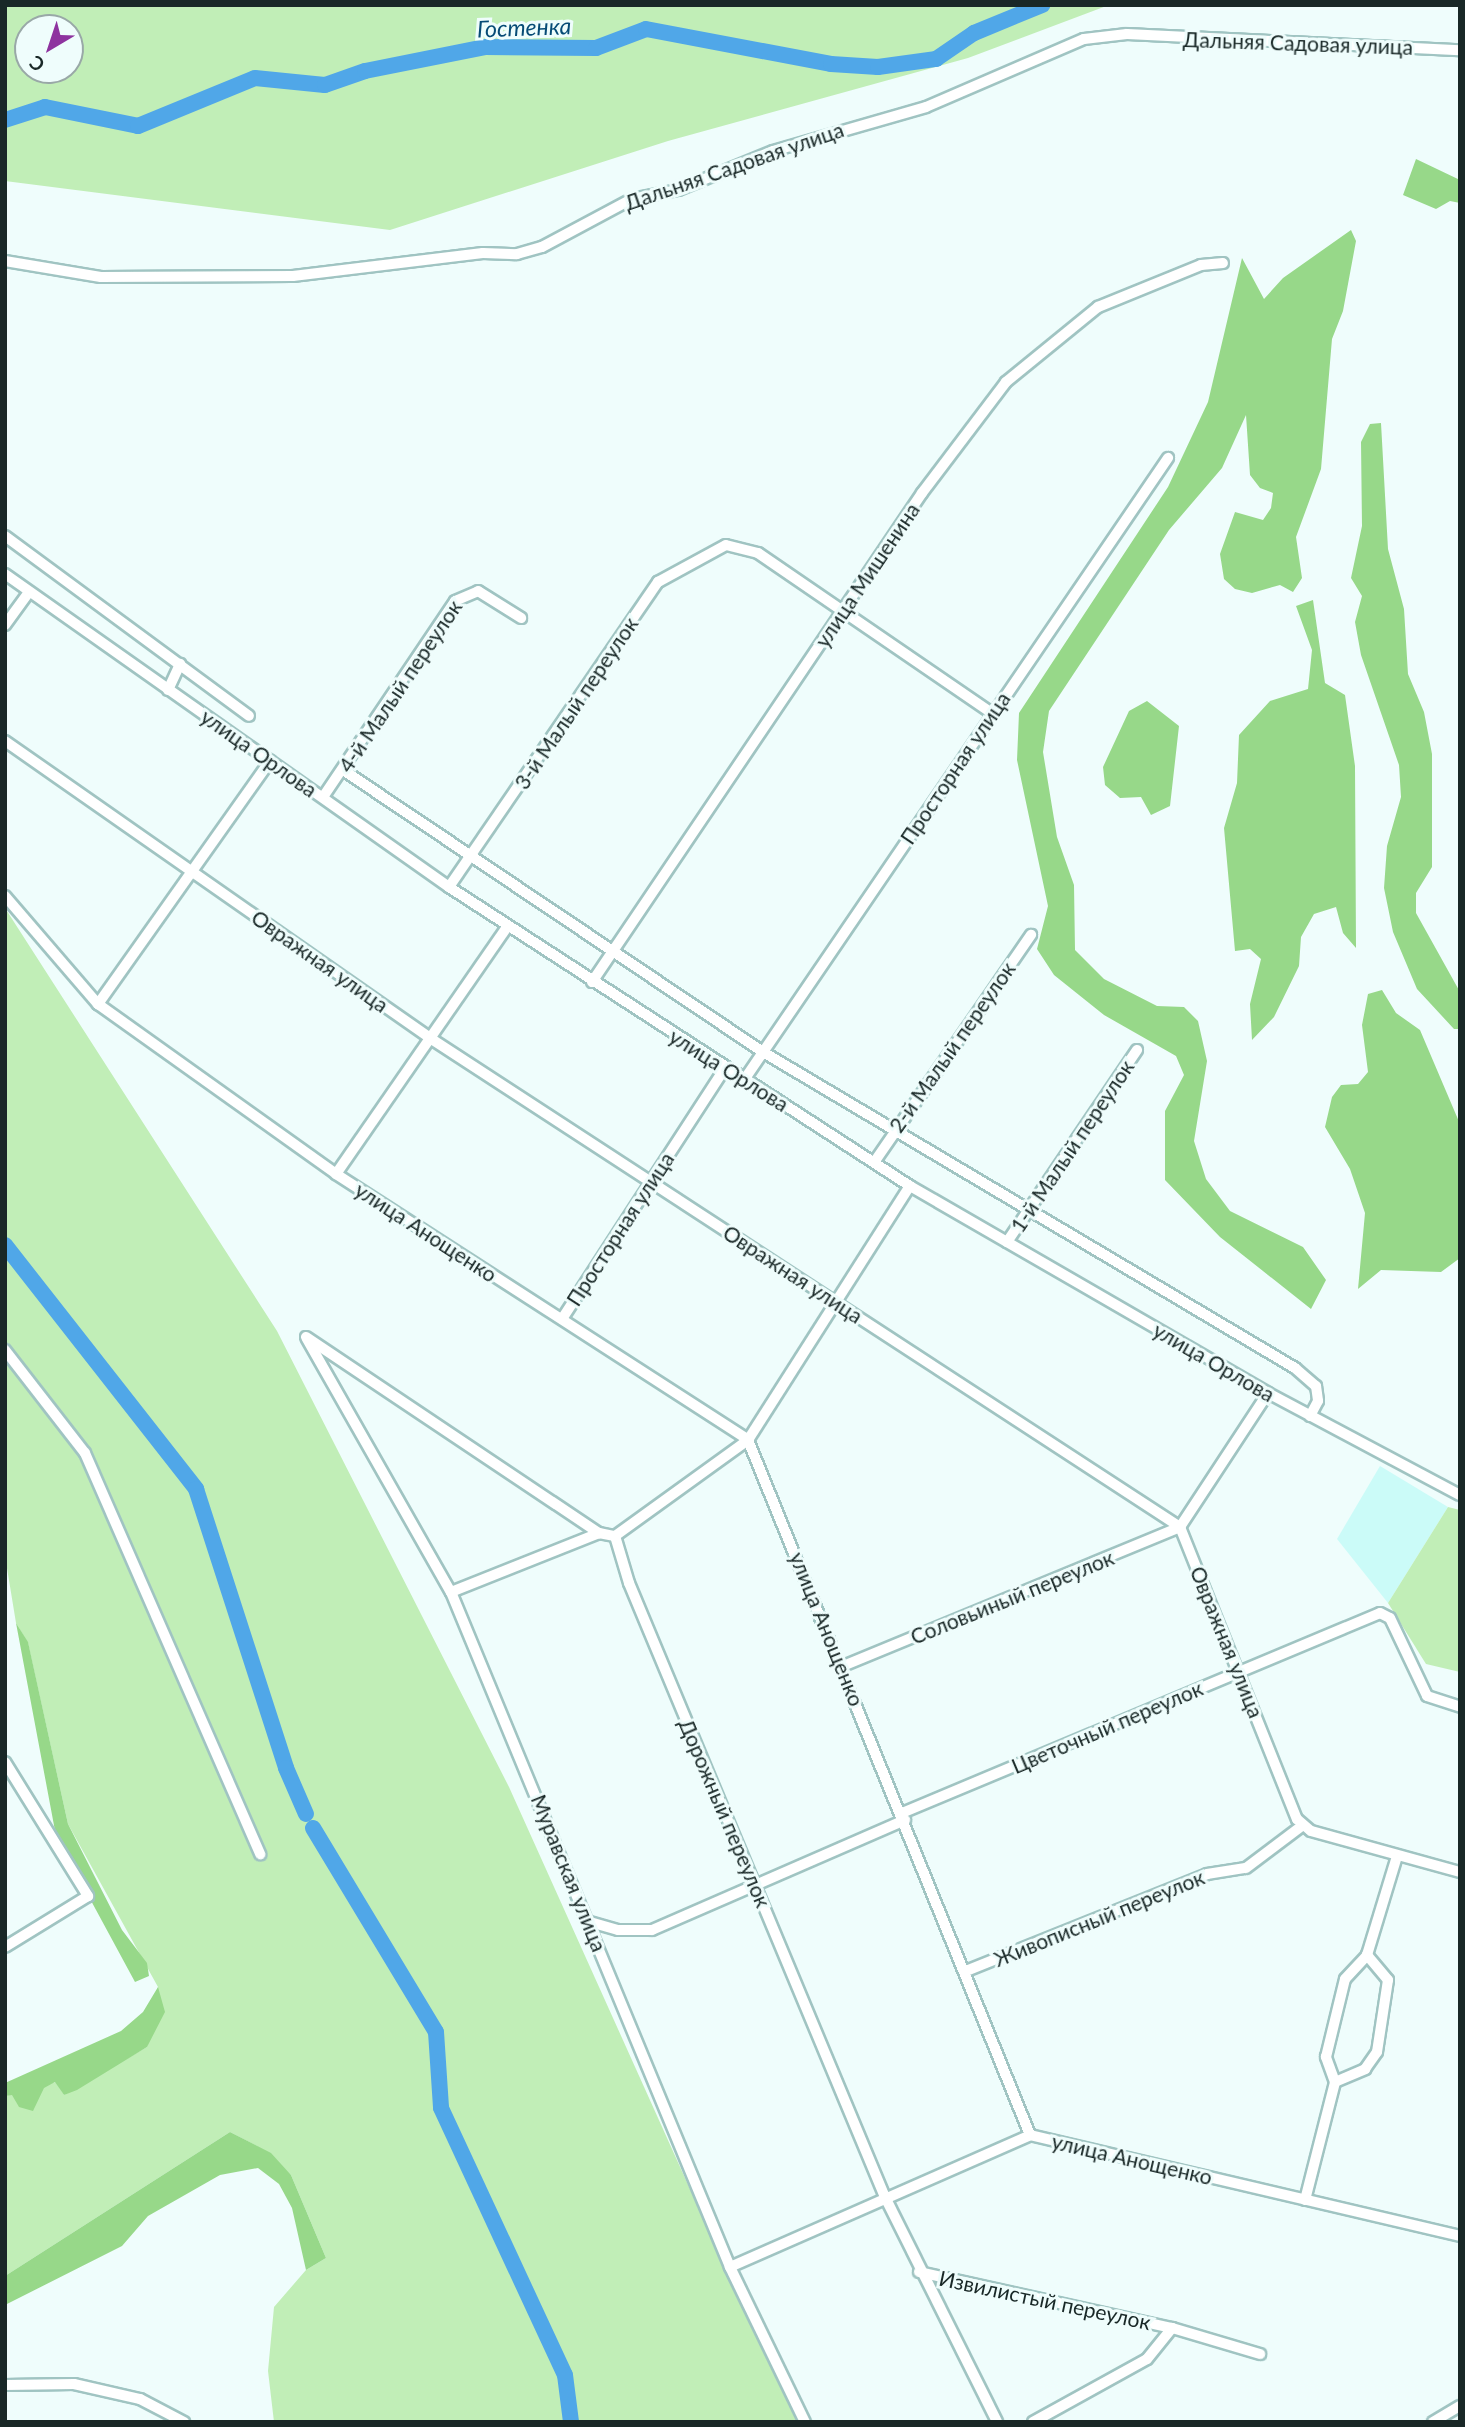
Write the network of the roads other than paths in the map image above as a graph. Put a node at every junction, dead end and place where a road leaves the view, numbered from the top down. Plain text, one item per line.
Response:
1 (1460, 50) edge
2 (5, 261) edge
3 (1223, 262) dead end
4 (1168, 458) dead end
5 (5, 536) edge
6 (5, 575) edge
7 (29, 592) junction
8 (845, 609) junction
9 (520, 618) dead end
10 (5, 625) edge
11 (180, 664) junction
12 (168, 690) junction
13 (992, 713) junction
14 (249, 716) dead end
15 (5, 741) edge
16 (270, 761) junction
17 (343, 770) junction
18 (323, 797) junction
19 (470, 858) junction
20 (192, 871) junction
21 (449, 887) junction
22 (5, 897) edge
23 (508, 926) junction
24 (1031, 934) dead end
25 (611, 950) junction
26 (592, 982) junction
27 (98, 1004) junction
28 (433, 1040) junction
29 (1137, 1050) dead end
30 (763, 1052) junction
31 (725, 1068) junction
32 (744, 1080) junction
33 (892, 1132) junction
34 (874, 1161) junction
35 (336, 1174) junction
36 (652, 1182) junction
37 (910, 1186) junction
38 (1027, 1210) junction
39 (1007, 1242) junction
40 (838, 1303) junction
41 (562, 1319) junction
42 (5, 1350) edge
43 (1268, 1393) junction
44 (1310, 1416) junction
45 (748, 1440) junction
46 (1460, 1495) edge
47 (1180, 1527) junction
48 (599, 1533) junction
49 (615, 1536) junction
50 (451, 1591) junction
51 (843, 1666) junction
52 (1239, 1672) junction
53 (1460, 1707) edge
54 (5, 1762) edge
55 (9, 1775) edge
56 (903, 1816) junction
57 (1303, 1825) junction
58 (260, 1854) dead end
59 (1397, 1856) junction
60 (1460, 1872) edge
61 (755, 1886) junction
62 (590, 1922) junction
63 (5, 1947) edge
64 (1367, 1955) junction
65 (966, 1971) junction
66 (1335, 2082) junction
67 (1030, 2135) junction
68 (885, 2197) junction
69 (1306, 2200) junction
70 (1460, 2236) edge
71 (730, 2267) junction
72 (919, 2272) junction
73 (1172, 2328) junction
74 (1261, 2354) dead end
75 (5, 2385) edge
76 (1460, 2406) edge
77 (184, 2422) edge
78 (805, 2422) edge
79 (997, 2422) edge
80 (1034, 2422) edge
81 (1433, 2422) edge

1 - 2 street, Дальняя Садовая улица
3 - 8 street, улица Мишенина
4 - 13 street, Просторная улица
5 - 11 street
6 - 7 street, улица Орлова
7 - 10 street
7 - 12 street, улица Орлова
8 - 13 street
8 - 19 street, 3-й Малый переулок
8 - 25 street, улица Мишенина
9 - 17 street, 4-й Малый переулок
11 - 12 street
11 - 14 street
12 - 16 street, улица Орлова
13 - 30 street, Просторная улица
15 - 20 street, Овражная улица
16 - 18 street, улица Орлова
16 - 20 street
17 - 18 street, 4-й Малый переулок
17 - 19 street, улица Орлова
18 - 21 street, улица Орлова
19 - 21 street, 3-й Малый переулок
19 - 25 street, улица Орлова
20 - 27 street
20 - 28 street, Овражная улица
21 - 23 street, улица Орлова
22 - 27 street
23 - 26 street, улица Орлова
23 - 28 street
24 - 33 street, 2-й Малый переулок
25 - 26 street, улица Мишенина
25 - 30 street, улица Орлова
26 - 31 street, улица Орлова
27 - 35 street, улица Анощенко
28 - 35 street
28 - 36 street, Овражная улица
29 - 38 street, 1-й Малый переулок
30 - 32 street, Просторная улица
30 - 33 street, улица Орлова
31 - 32 street, улица Орлова
31 - 36 street, Просторная улица
32 - 34 street, улица Орлова
33 - 34 street, 2-й Малый переулок
33 - 38 street, улица Орлова
34 - 37 street, улица Орлова
35 - 41 street, улица Анощенко
36 - 40 street, Овражная улица
36 - 41 street, Просторная улица
37 - 39 street, улица Орлова
37 - 40 street
38 - 39 street, 1-й Малый переулок
38 - 44 street, улица Орлова
39 - 43 street, улица Орлова
40 - 45 street
40 - 47 street, Овражная улица
41 - 45 street, улица Анощенко
42 - 58 street
43 - 44 street, улица Орлова
43 - 47 street
44 - 46 street, улица Орлова
45 - 49 street
45 - 51 street, улица Анощенко
47 - 51 street, Соловьиный переулок
47 - 52 street, Овражная улица
48 - 49 street
48 - 50 street
48 - 50 street, Муравская улица
49 - 61 street, Дорожный переулок
50 - 62 street, Муравская улица
51 - 56 street, улица Анощенко
52 - 53 street, Цветочный переулок
52 - 56 street, Цветочный переулок
52 - 57 street, Овражная улица
54 - 55 street
55 - 63 street
56 - 61 street, Цветочный переулок
56 - 65 street, улица Анощенко
57 - 59 street
57 - 65 street, Живописный переулок
59 - 60 street
59 - 64 street
61 - 62 street, Цветочный переулок
61 - 68 street, Дорожный переулок
62 - 71 street, Муравская улица
64 - 66 street
64 - 66 street
65 - 67 street, улица Анощенко
66 - 69 street
67 - 68 street
67 - 69 street, улица Анощенко
68 - 71 street
68 - 72 street, Дорожный переулок
69 - 70 street, улица Анощенко
71 - 78 street, Муравская улица
72 - 73 street, Извилистый переулок
72 - 79 street, Дорожный переулок
73 - 74 street, Извилистый переулок
73 - 80 street, Извилистый переулок
75 - 77 street
76 - 81 street

